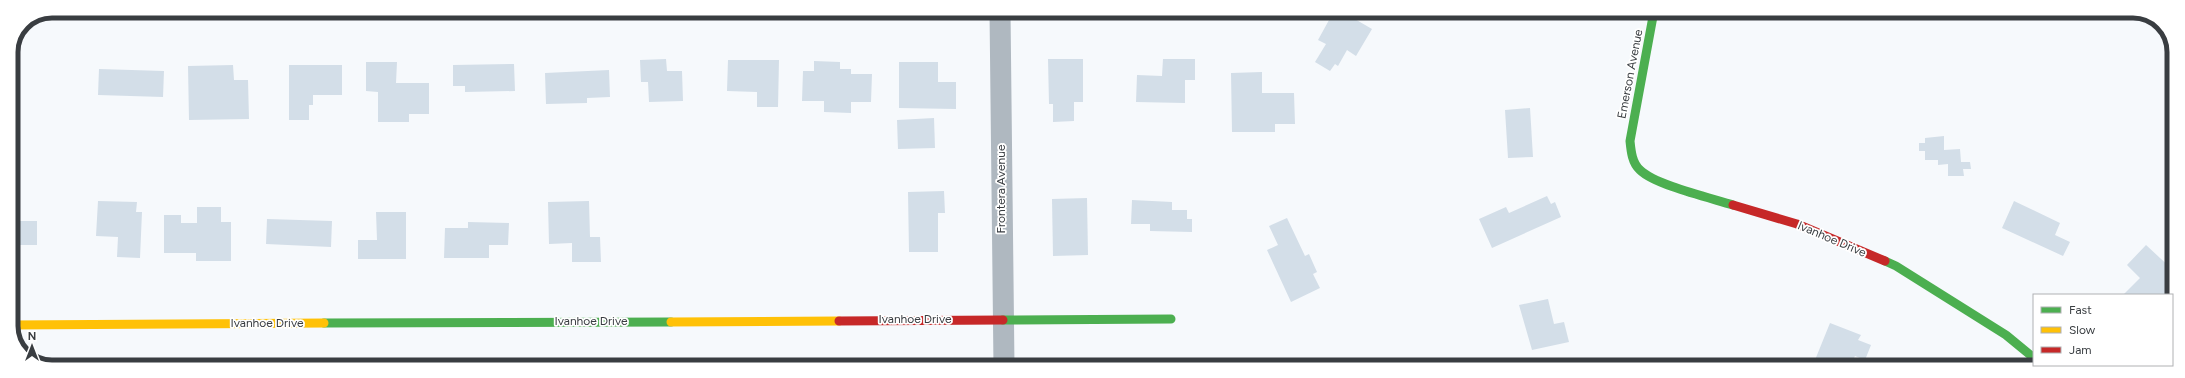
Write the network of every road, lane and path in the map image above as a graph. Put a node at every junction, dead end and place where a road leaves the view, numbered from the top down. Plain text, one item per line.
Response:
1 (1000, 18) edge
2 (1653, 18) edge
3 (1630, 141) joint
4 (1002, 318) junction
5 (1172, 319) dead end
6 (18, 325) edge
7 (2033, 357) edge
8 (1004, 360) edge

1 - 4 street, Frontera Avenue
2 - 3 street, Emerson Avenue
3 - 7 street, Ivanhoe Drive
4 - 5 street, Ivanhoe Drive
4 - 6 street, Ivanhoe Drive
4 - 8 street, Frontera Avenue

